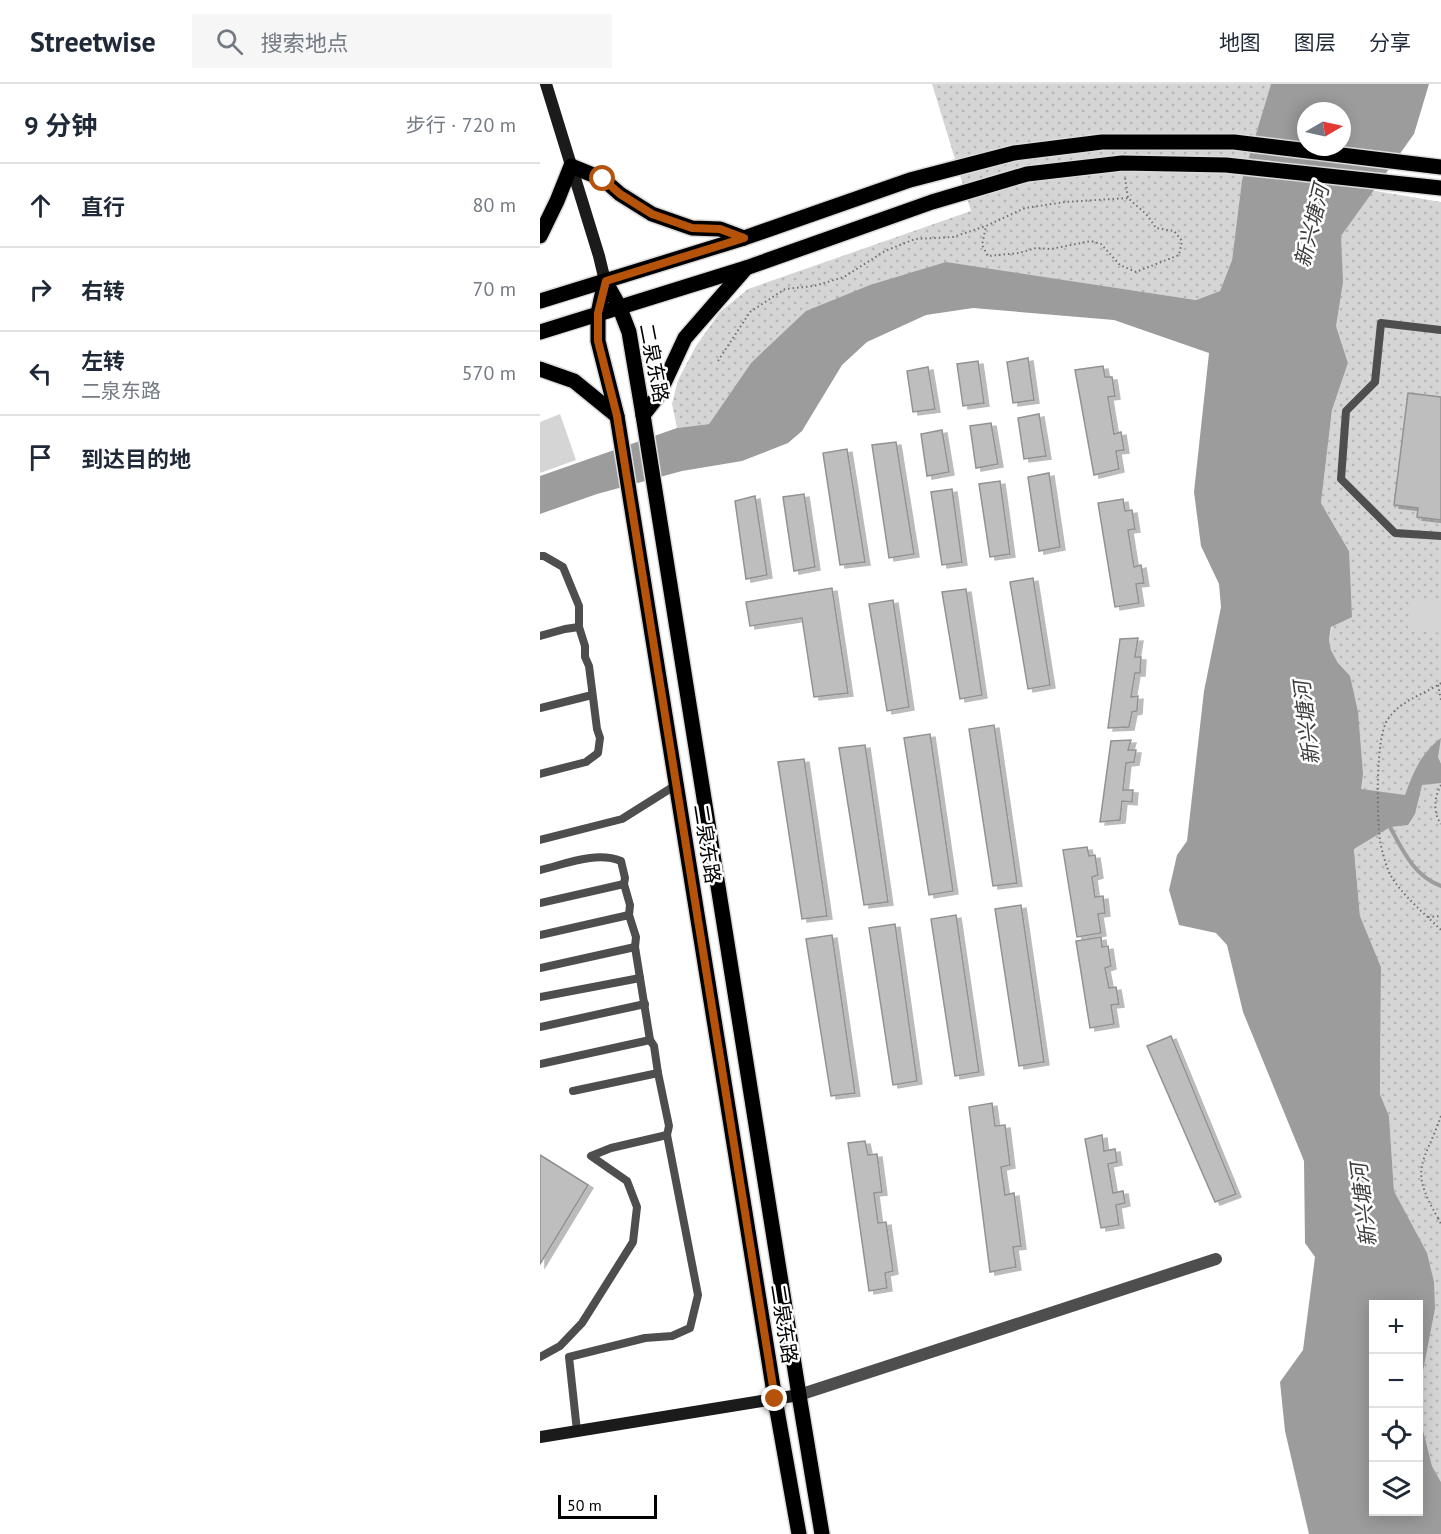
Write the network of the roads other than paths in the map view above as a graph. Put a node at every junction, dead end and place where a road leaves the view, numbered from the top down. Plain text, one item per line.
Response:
1 (546, 84) edge
2 (572, 166) junction
3 (1441, 166) edge
4 (1441, 188) edge
5 (540, 236) edge
6 (744, 238) junction
7 (746, 268) junction
8 (606, 281) junction
9 (540, 301) edge
10 (619, 306) junction
11 (598, 313) junction
12 (1441, 330) edge
13 (540, 332) edge
14 (540, 369) edge
15 (643, 414) junction
16 (617, 416) junction
17 (1441, 536) edge
18 (540, 556) edge
19 (579, 627) junction
20 (540, 636) edge
21 (592, 695) junction
22 (540, 708) edge
23 (540, 774) edge
24 (677, 785) junction
25 (540, 840) edge
26 (540, 870) edge
27 (624, 884) junction
28 (540, 903) edge
29 (629, 915) junction
30 (540, 935) edge
31 (635, 947) junction
32 (540, 968) edge
33 (640, 978) junction
34 (540, 997) edge
35 (645, 1004) junction
36 (540, 1026) edge
37 (650, 1040) junction
38 (540, 1064) edge
39 (658, 1073) junction
40 (573, 1091) dead end
41 (667, 1135) junction
42 (1216, 1259) dead end
43 (540, 1357) edge
44 (799, 1395) junction
45 (775, 1399) junction
46 (577, 1431) junction
47 (540, 1437) edge
48 (799, 1534) edge
49 (822, 1534) edge

1 - 2 street
2 - 5 main road
2 - 6 main road
2 - 8 street
3 - 6 main road
4 - 7 main road
6 - 8 main road
7 - 10 main road
7 - 15 main road
8 - 9 main road
8 - 10 main road, 二泉东路
8 - 11 main road, 二泉东路
10 - 11 main road
10 - 15 main road, 二泉东路
11 - 13 main road
11 - 16 main road, 二泉东路
12 - 17 lane
14 - 16 main road
15 - 44 main road, 二泉东路
16 - 24 main road, 二泉东路
18 - 19 lane
19 - 20 lane
19 - 21 lane
21 - 22 lane
21 - 23 lane
24 - 25 lane
24 - 45 main road, 二泉东路
26 - 27 lane
27 - 28 lane
27 - 29 lane
29 - 30 lane
29 - 31 lane
31 - 32 lane
31 - 33 lane
33 - 34 lane
33 - 35 lane
35 - 36 lane
35 - 37 lane
37 - 38 lane
37 - 39 lane
39 - 40 lane
39 - 41 lane
41 - 43 lane
41 - 46 lane
42 - 44 street
44 - 45 street
44 - 49 main road, 二泉东路
45 - 46 street
45 - 48 main road, 二泉东路
46 - 47 street

